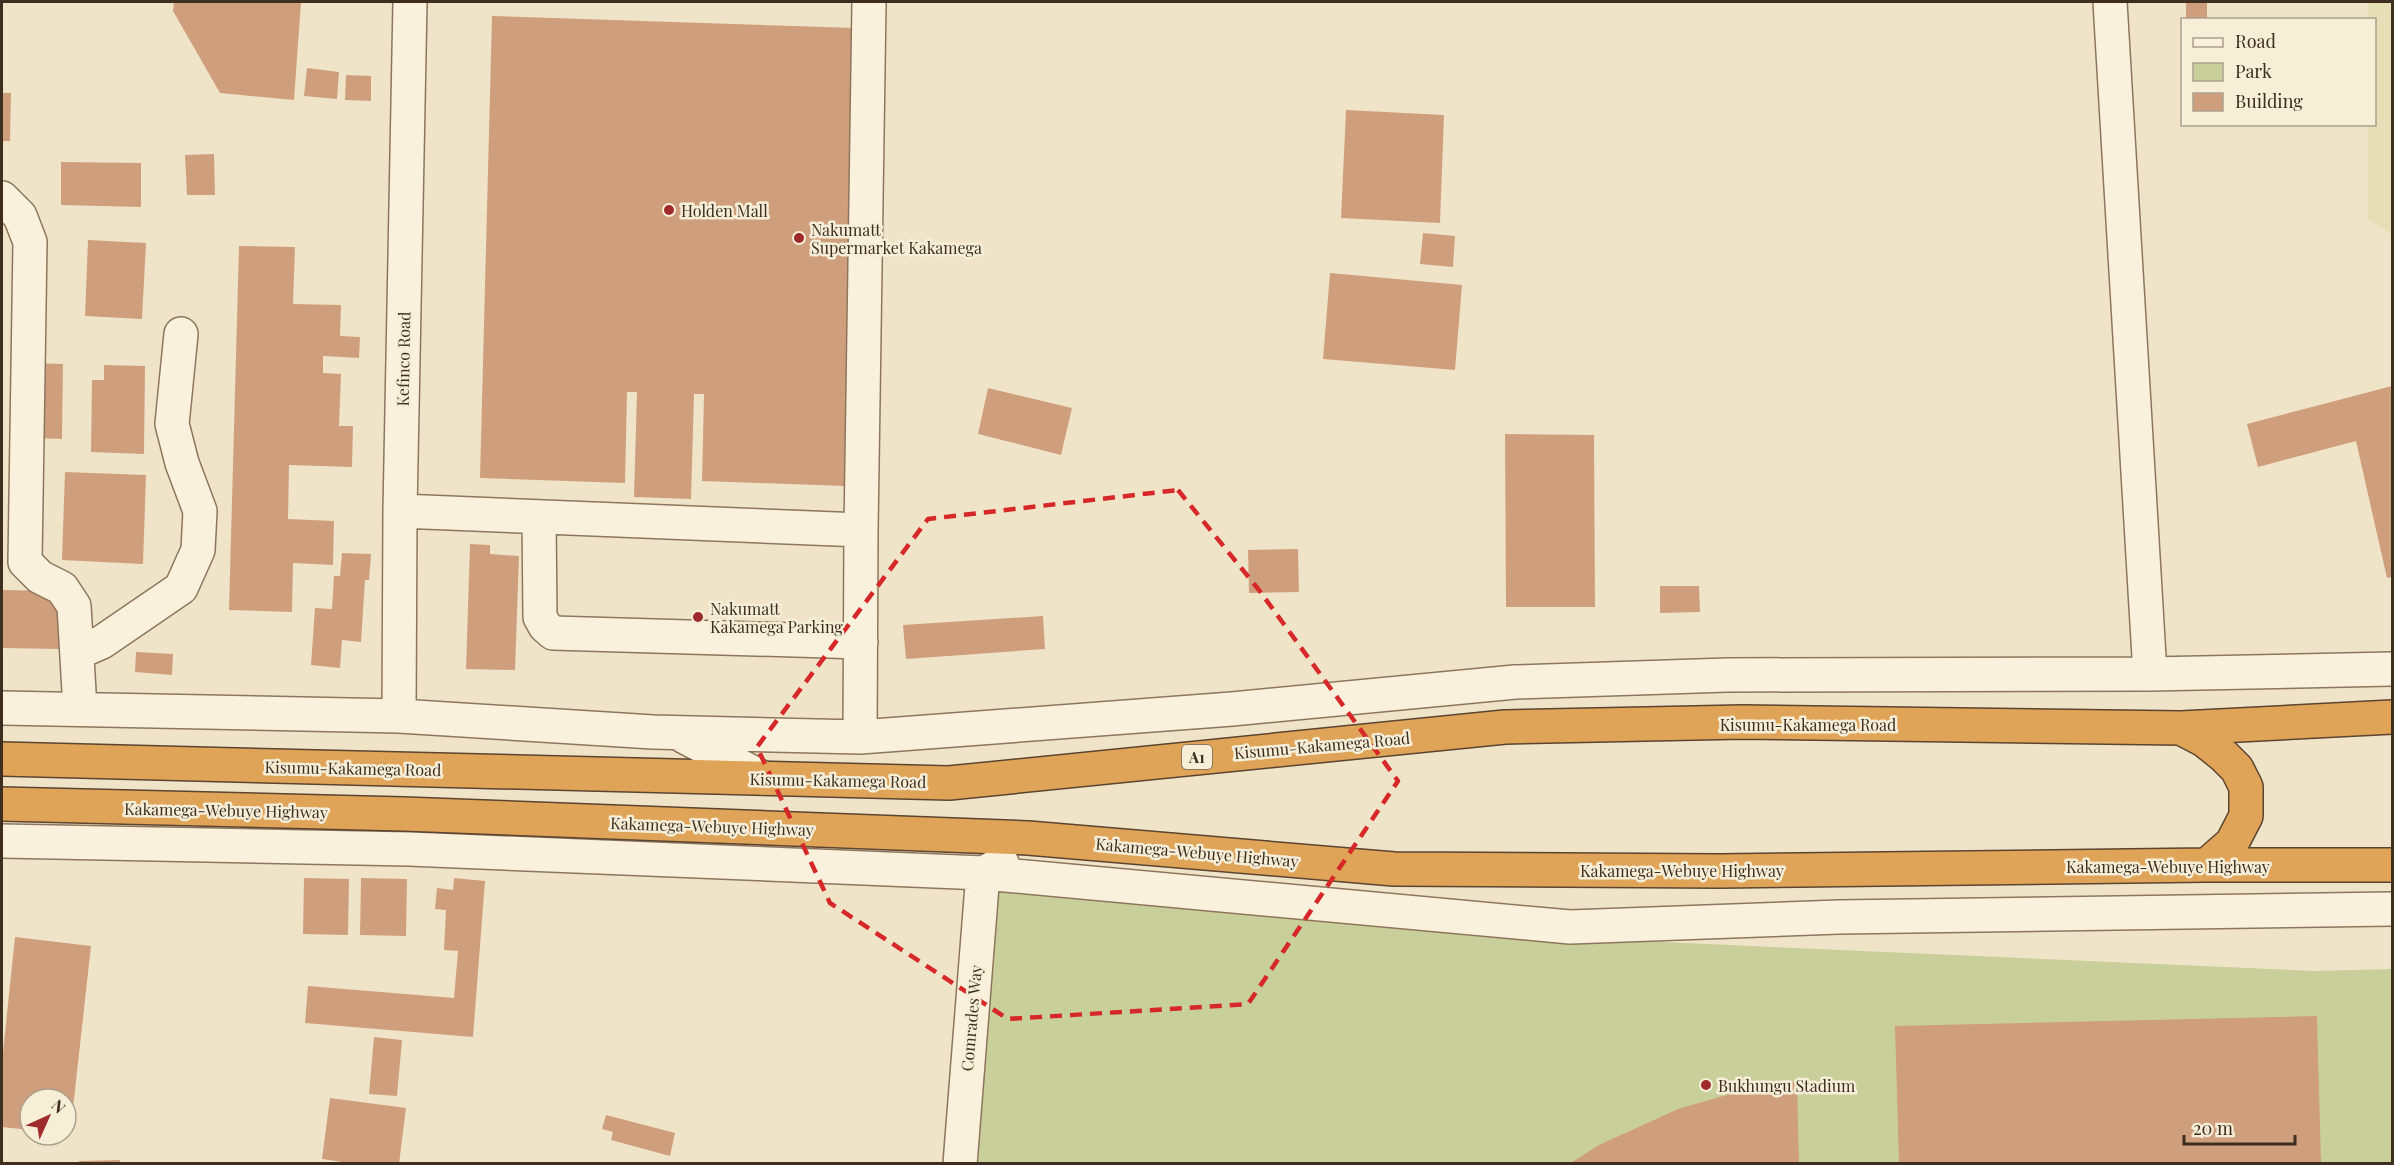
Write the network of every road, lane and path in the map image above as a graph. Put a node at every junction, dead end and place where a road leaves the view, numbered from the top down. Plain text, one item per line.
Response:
1 (410, 2) edge
2 (2110, 2) edge
3 (869, 3) dead end
4 (2, 198) edge
5 (181, 334) dead end
6 (400, 511) junction
7 (539, 517) junction
8 (861, 530) junction
9 (861, 642) junction
10 (77, 653) junction
11 (2392, 669) edge
12 (2150, 674) junction
13 (2, 708) edge
14 (80, 709) junction
15 (399, 717) junction
16 (2392, 717) edge
17 (2181, 728) junction
18 (676, 732) junction
19 (860, 737) junction
20 (2, 759) edge
21 (763, 778) junction
22 (2, 804) edge
23 (538, 819) junction
24 (1045, 840) junction
25 (2, 841) edge
26 (453, 851) junction
27 (2207, 865) junction
28 (2392, 866) edge
29 (983, 873) junction
30 (2392, 909) edge
31 (960, 1164) edge

1 - 6 street, Kefinco Road
2 - 12 street
3 - 8 street
4 - 10 street
5 - 10 street
6 - 7 street
6 - 15 street, Kefinco Road
7 - 8 street
7 - 9 street
8 - 9 street
9 - 19 street
10 - 14 street
11 - 12 street
12 - 19 street
13 - 14 street
14 - 15 street
15 - 18 street
16 - 17 highway, Kisumu-Kakamega Road / A1
17 - 21 highway, Kisumu-Kakamega Road / A1
17 - 27 highway
18 - 19 street
18 - 21 street
20 - 21 highway, Kisumu-Kakamega Road / A1
22 - 23 highway, Kakamega-Webuye Highway
23 - 24 highway, Kakamega-Webuye Highway
23 - 26 street
24 - 27 highway, Kakamega-Webuye Highway
24 - 29 street
25 - 26 street
26 - 29 street
27 - 28 highway, Kakamega-Webuye Highway
29 - 30 street
29 - 31 street, Comrades Way

